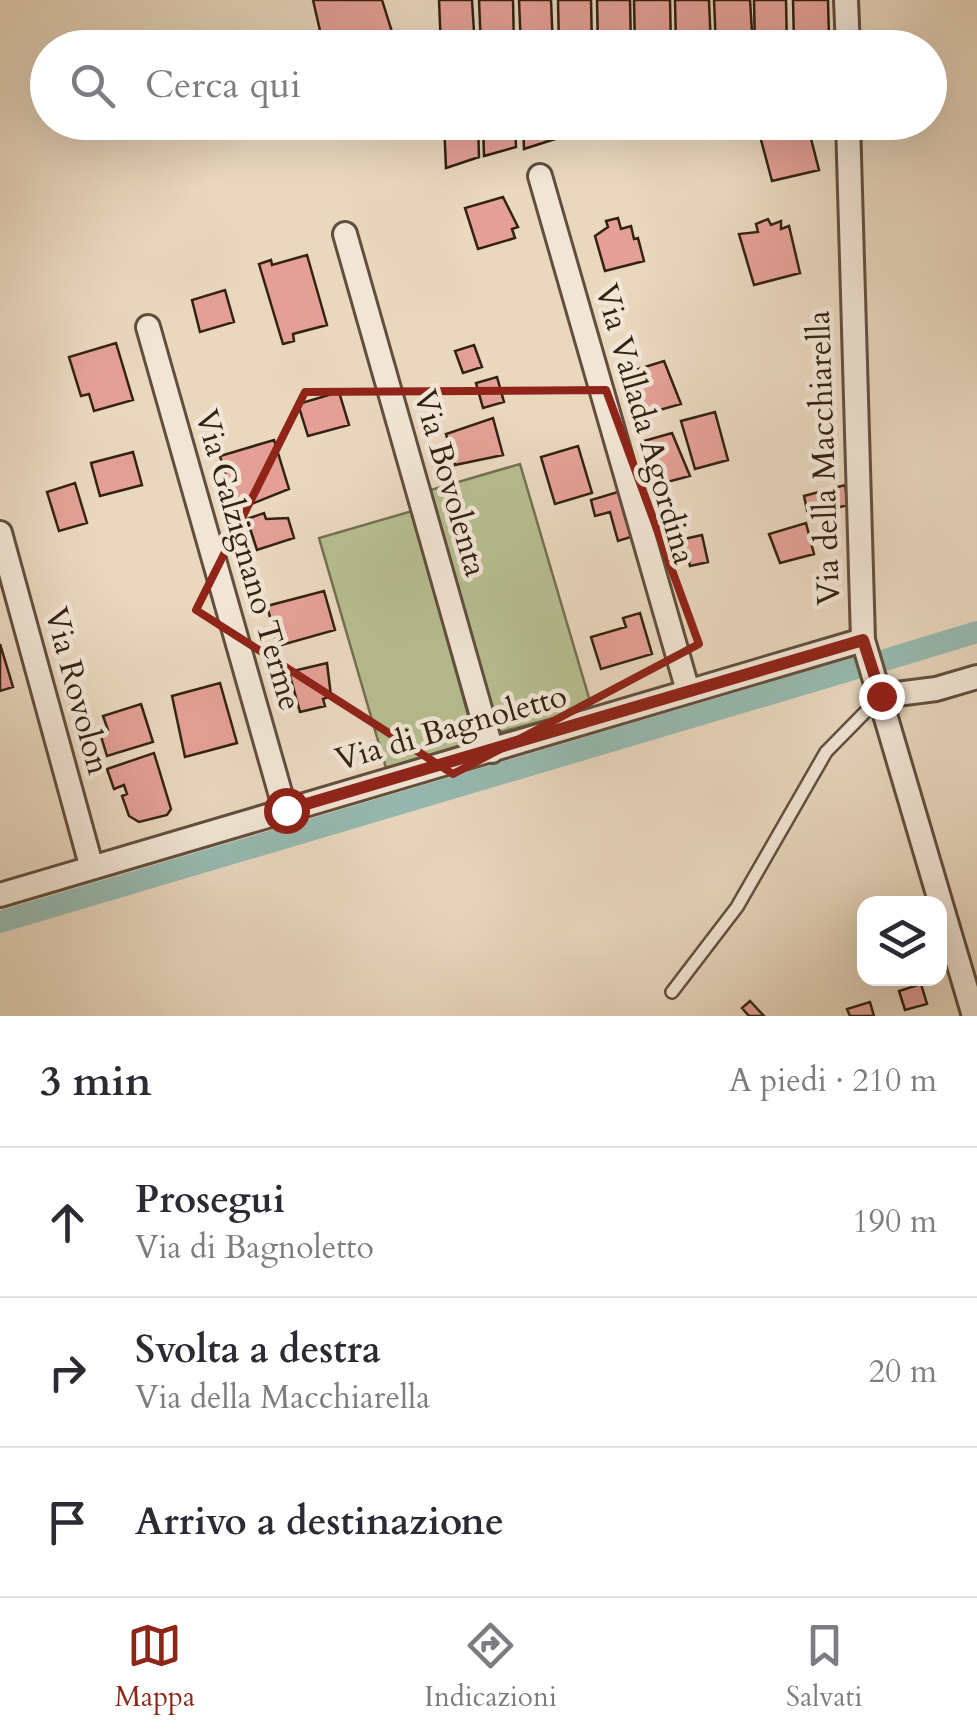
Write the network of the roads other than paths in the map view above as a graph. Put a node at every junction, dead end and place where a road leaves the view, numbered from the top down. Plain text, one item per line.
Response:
1 (846, 0) edge
2 (847, 30) edge
3 (849, 140) edge
4 (540, 176) dead end
5 (345, 234) dead end
6 (148, 327) dead end
7 (0, 533) edge
8 (863, 640) junction
9 (977, 677) edge
10 (688, 691) junction
11 (881, 696) junction
12 (492, 751) junction
13 (286, 810) junction
14 (91, 866) junction
15 (0, 895) edge
16 (672, 992) dead end
17 (974, 1016) edge

1 - 2 street
3 - 8 street, Via della Macchiarella
4 - 10 street, Via Vallada Agordina
5 - 12 street, Via Bovolenta
6 - 13 street, Via Galzignano Terme
7 - 14 street, Via Rovolon
8 - 10 street, Via di Bagnoletto
8 - 11 street, Via della Macchiarella
9 - 11 street
10 - 12 street, Via di Bagnoletto
11 - 16 lane
11 - 17 street, Via della Macchiarella
12 - 13 street, Via di Bagnoletto
13 - 14 street, Via di Bagnoletto
14 - 15 street, Via di Bagnoletto

